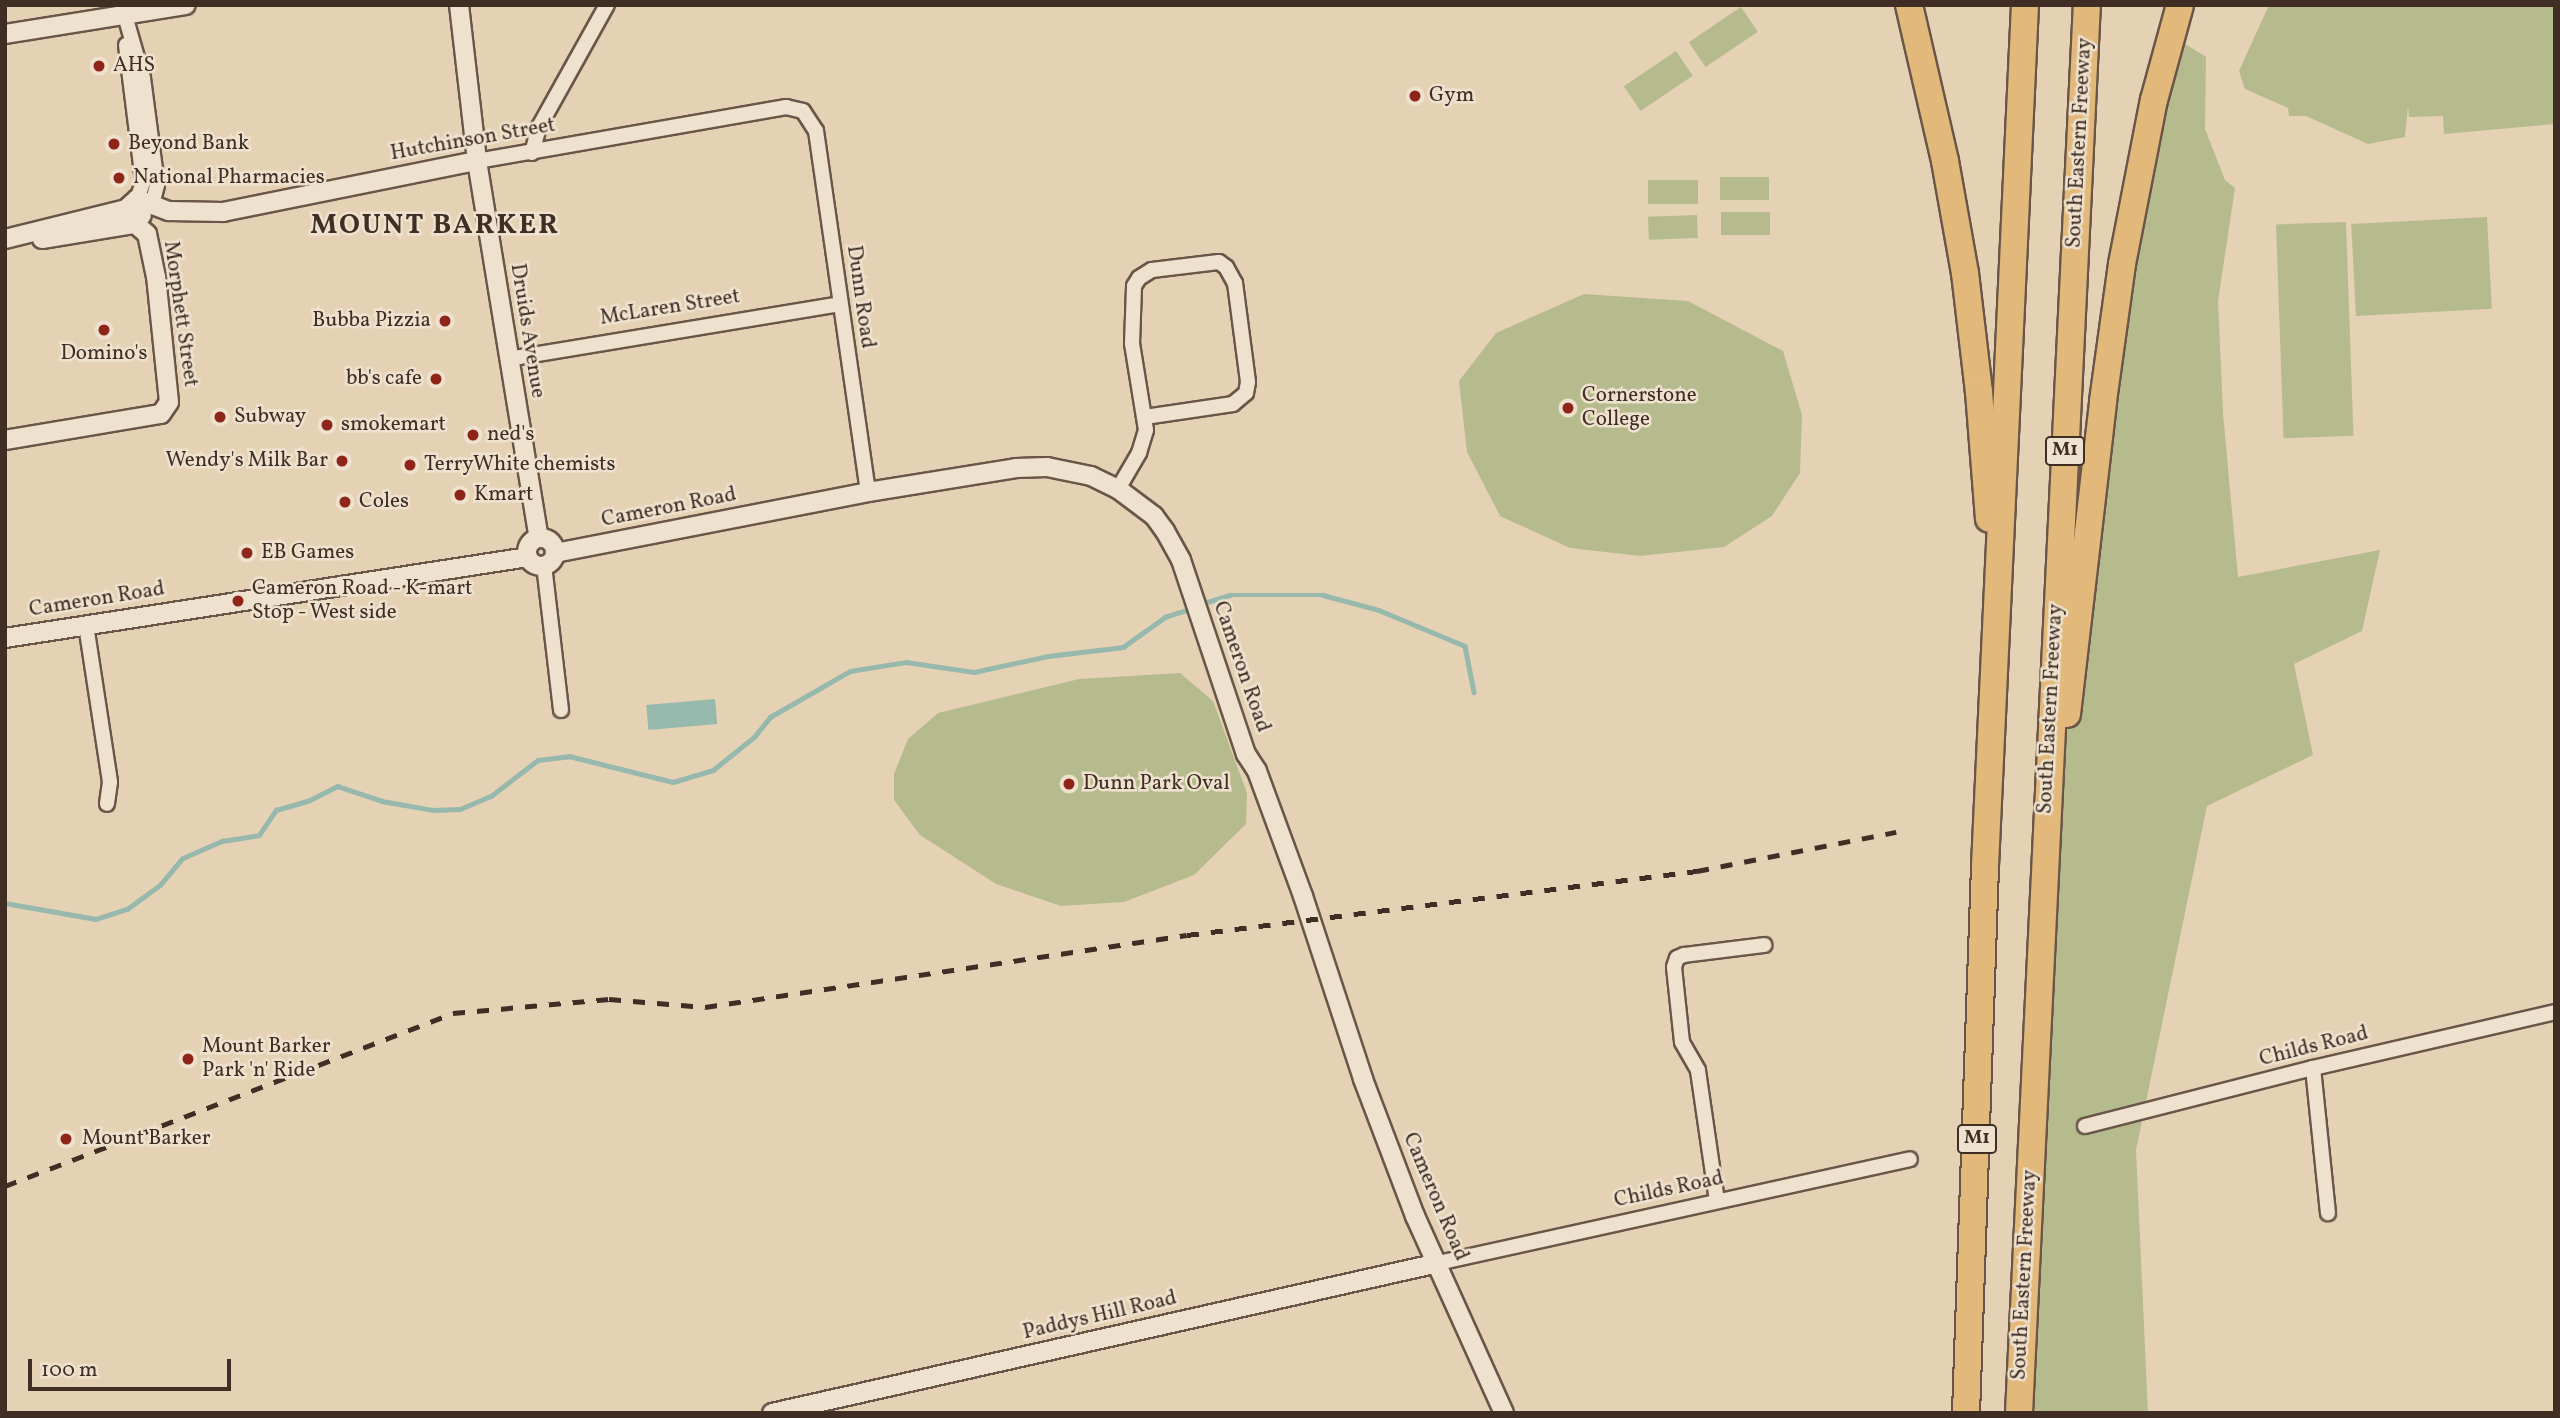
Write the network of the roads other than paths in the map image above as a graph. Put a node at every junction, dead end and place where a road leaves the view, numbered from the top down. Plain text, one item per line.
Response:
1 (186, 5) edge
2 (459, 5) edge
3 (607, 5) edge
4 (1909, 5) edge
5 (2025, 5) edge
6 (2087, 5) edge
7 (2180, 5) edge
8 (123, 8) edge
9 (5, 34) edge
10 (803, 111) joint
11 (532, 153) junction
12 (477, 161) junction
13 (145, 202) junction
14 (135, 224) junction
15 (5, 239) edge
16 (5, 244) edge
17 (840, 304) junction
18 (508, 359) junction
19 (1145, 417) junction
20 (5, 440) edge
21 (1118, 489) junction
22 (868, 492) junction
23 (543, 558) junction
24 (1998, 611) junction
25 (86, 625) junction
26 (5, 638) edge
27 (561, 710) dead end
28 (107, 804) dead end
29 (2042, 896) junction
30 (1764, 945) dead end
31 (2555, 1012) edge
32 (2313, 1068) junction
33 (2085, 1126) dead end
34 (1910, 1159) dead end
35 (1717, 1200) junction
36 (2328, 1213) dead end
37 (1438, 1263) junction
38 (772, 1413) edge
39 (1504, 1413) edge
40 (1966, 1413) edge
41 (2019, 1413) edge

1 - 8 street
2 - 12 street, Druids Avenue
3 - 11 street
4 - 24 highway
5 - 24 highway, M1
6 - 29 highway, South Eastern Freeway / M1
7 - 29 highway
8 - 9 street
8 - 13 street
10 - 11 street, Hutchinson Street
10 - 17 street, Dunn Road
11 - 12 street, Hutchinson Street
12 - 13 street, Hutchinson Street
12 - 18 street, Druids Avenue
13 - 14 street
13 - 15 street
14 - 16 street
14 - 20 street, Morphett Street
17 - 18 street, McLaren Street
17 - 22 street, Dunn Road
18 - 23 street, Druids Avenue
19 - 19 street
19 - 21 street
21 - 22 street, Cameron Road
21 - 37 street, Cameron Road
22 - 23 street, Cameron Road
23 - 25 street, Cameron Road
23 - 27 street
24 - 40 highway, M1
25 - 26 street, Cameron Road
25 - 28 street
29 - 41 highway, South Eastern Freeway / M1
30 - 35 street
31 - 32 street, Childs Road
32 - 33 street, Childs Road
32 - 36 street
34 - 35 street, Childs Road
35 - 37 street, Childs Road
37 - 38 street, Paddys Hill Road
37 - 39 street, Cameron Road

